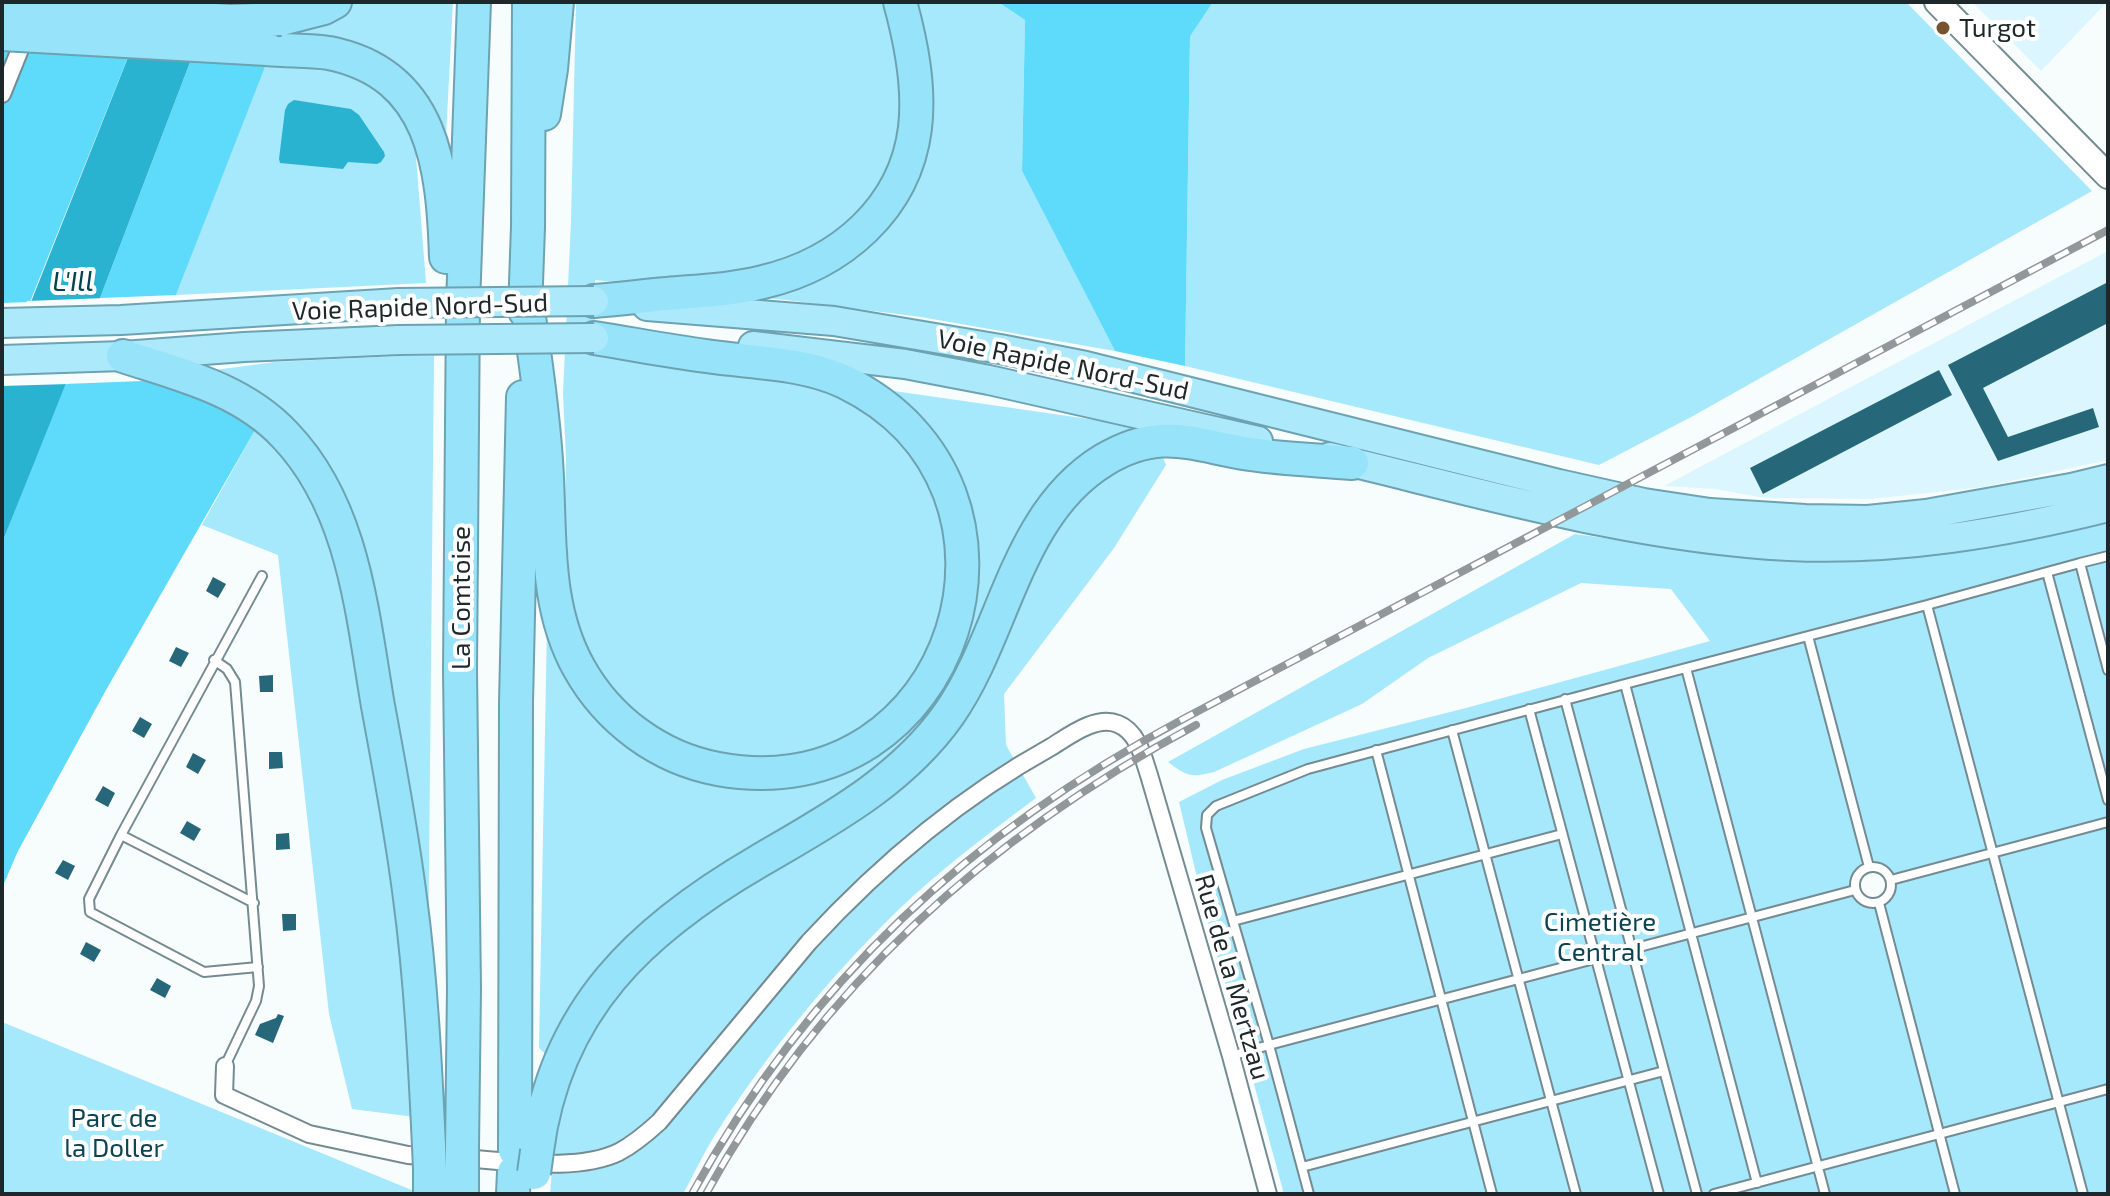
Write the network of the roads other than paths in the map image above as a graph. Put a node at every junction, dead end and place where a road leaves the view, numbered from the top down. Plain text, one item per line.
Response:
1 (335, 2) edge
2 (474, 2) edge
3 (529, 2) edge
4 (557, 2) edge
5 (900, 2) edge
6 (1937, 2) edge
7 (12, 13) edge
8 (2, 94) edge
9 (2108, 176) edge
10 (528, 227) junction
11 (525, 291) junction
12 (594, 301) junction
13 (2, 323) edge
14 (594, 338) junction
15 (118, 356) junction
16 (2, 360) edge
17 (1352, 463) junction
18 (2108, 479) edge
19 (2108, 507) edge
20 (2108, 556) edge
21 (2080, 563) junction
22 (2047, 572) junction
23 (262, 576) dead end
24 (1927, 605) junction
25 (1808, 636) junction
26 (214, 660) junction
27 (1686, 668) junction
28 (460, 670) junction
29 (2108, 670) edge
30 (1625, 684) junction
31 (1565, 699) junction
32 (1529, 709) junction
33 (1452, 730) junction
34 (1376, 750) junction
35 (2108, 800) edge
36 (2108, 822) edge
37 (1562, 834) junction
38 (121, 835) junction
39 (1993, 852) junction
40 (1485, 854) junction
41 (1869, 867) junction
42 (1408, 874) junction
43 (1891, 880) junction
44 (1855, 890) junction
45 (254, 903) junction
46 (1879, 903) junction
47 (1752, 916) junction
48 (1233, 921) junction
49 (1690, 933) junction
50 (1631, 949) junction
51 (1595, 958) junction
52 (258, 967) junction
53 (1519, 978) junction
54 (1440, 999) junction
55 (1269, 1045) junction
56 (1231, 1056) junction
57 (225, 1066) joint
58 (1664, 1071) junction
59 (1629, 1080) junction
60 (2108, 1089) edge
61 (1551, 1101) junction
62 (2058, 1103) junction
63 (1473, 1122) junction
64 (1939, 1134) junction
65 (1818, 1166) junction
66 (1302, 1167) junction
67 (430, 1170) edge
68 (462, 1170) edge
69 (524, 1172) edge
70 (1757, 1183) junction
71 (1268, 1194) edge
72 (1309, 1194) edge
73 (1492, 1194) edge
74 (1576, 1194) edge
75 (1659, 1194) edge
76 (1697, 1194) edge
77 (1714, 1194) edge
78 (1825, 1194) edge
79 (1955, 1194) edge
80 (2083, 1194) edge

1 - 7 highway, bridge
2 - 28 highway, La Comtoise
3 - 10 highway
4 - 10 highway
5 - 12 highway
6 - 9 main road
7 - 8 street
7 - 28 highway, bridge
10 - 11 highway
11 - 14 highway
11 - 69 highway
12 - 13 highway, Voie Rapide Nord-Sud, bridge
12 - 18 highway, Voie Rapide Nord-Sud
14 - 15 highway, Voie Rapide Nord-Sud, bridge
14 - 17 highway, Voie Rapide Nord-Sud
15 - 16 highway, Voie Rapide Nord-Sud
15 - 67 highway
17 - 19 highway, Voie Rapide Nord-Sud
17 - 69 highway
20 - 21 lane
21 - 22 lane
21 - 29 lane
22 - 24 lane
22 - 35 lane
23 - 26 lane
24 - 25 lane
24 - 39 lane
25 - 27 lane
25 - 41 lane
26 - 38 lane
26 - 45 lane
27 - 30 lane
27 - 47 lane
28 - 68 highway, La Comtoise
30 - 31 lane
30 - 49 lane
31 - 32 lane
31 - 50 lane
32 - 33 lane
32 - 37 lane
33 - 34 lane
33 - 40 lane
34 - 42 lane
34 - 48 lane
36 - 39 lane
37 - 40 lane
37 - 51 lane
38 - 45 lane
38 - 52 lane
39 - 43 lane
39 - 62 lane
40 - 42 lane
40 - 53 lane
41 - 43 lane
41 - 44 lane
42 - 48 lane
42 - 54 lane
43 - 46 lane
44 - 46 lane
44 - 47 lane
45 - 52 lane
46 - 64 lane
47 - 49 lane
47 - 65 lane
48 - 55 lane
49 - 50 lane
49 - 70 lane
50 - 51 lane
50 - 58 lane
51 - 53 lane
51 - 59 lane
52 - 57 lane
53 - 54 lane
53 - 61 lane
54 - 55 lane
54 - 63 lane
55 - 56 lane
55 - 66 lane
56 - 57 street, Rue de la Mertzau
56 - 71 street, Rue de la Mertzau
58 - 59 lane
58 - 76 lane
59 - 61 lane
59 - 75 lane
60 - 62 lane
61 - 63 lane
61 - 74 lane
62 - 64 lane
62 - 80 lane
63 - 66 lane
63 - 73 lane
64 - 65 lane
64 - 79 lane
65 - 70 lane
65 - 78 lane
66 - 72 lane
70 - 77 lane

